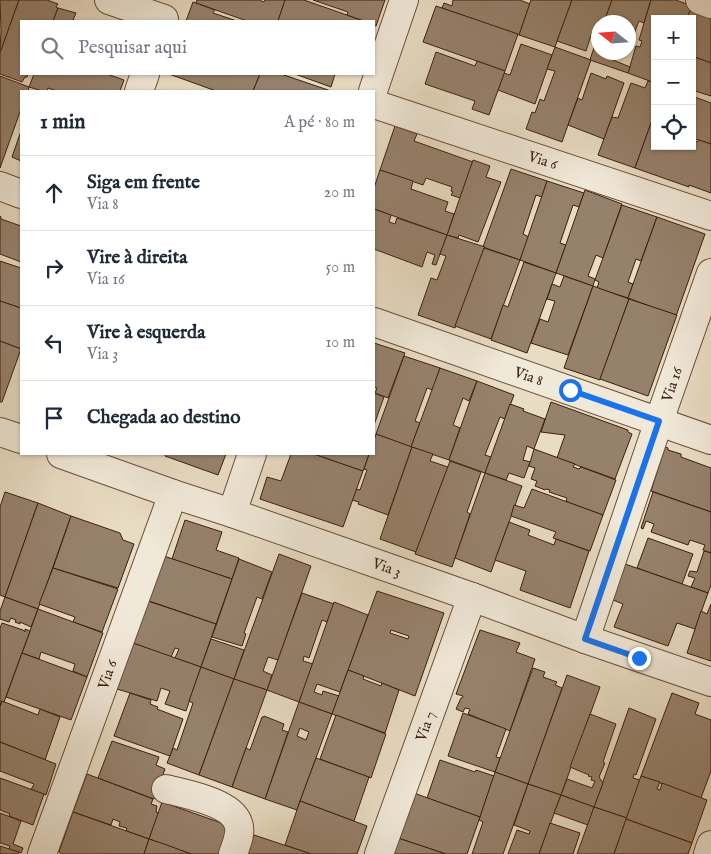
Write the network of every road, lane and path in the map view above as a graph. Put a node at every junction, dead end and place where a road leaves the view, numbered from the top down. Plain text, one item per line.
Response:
1 (109, 0) edge
2 (404, 0) edge
3 (700, 0) edge
4 (711, 4) edge
5 (166, 14) edge
6 (145, 75) edge
7 (139, 90) edge
8 (374, 90) edge
9 (375, 104) edge
10 (0, 186) edge
11 (20, 194) edge
12 (711, 216) edge
13 (711, 273) edge
14 (375, 322) edge
15 (659, 421) junction
16 (711, 440) edge
17 (64, 455) edge
18 (252, 455) edge
19 (173, 494) junction
20 (232, 513) junction
21 (472, 597) junction
22 (585, 639) junction
23 (711, 682) edge
24 (166, 789) dead end
25 (711, 844) edge
26 (42, 854) edge
27 (233, 854) edge
28 (379, 854) edge
29 (708, 854) edge

1 - 5 street
2 - 8 street
3 - 4 street
6 - 7 street
9 - 12 street, Via 6
10 - 11 street
13 - 15 street, Via 16
14 - 15 street, Via 8
15 - 16 street, Via 8
15 - 22 street, Via 16
17 - 19 street, Via 3
18 - 20 street
19 - 20 street, Via 3
19 - 26 street, Via 6
20 - 21 street, Via 3
21 - 22 street, Via 3
21 - 28 street, Via 7
22 - 23 street, Via 3
24 - 27 street
25 - 29 street

